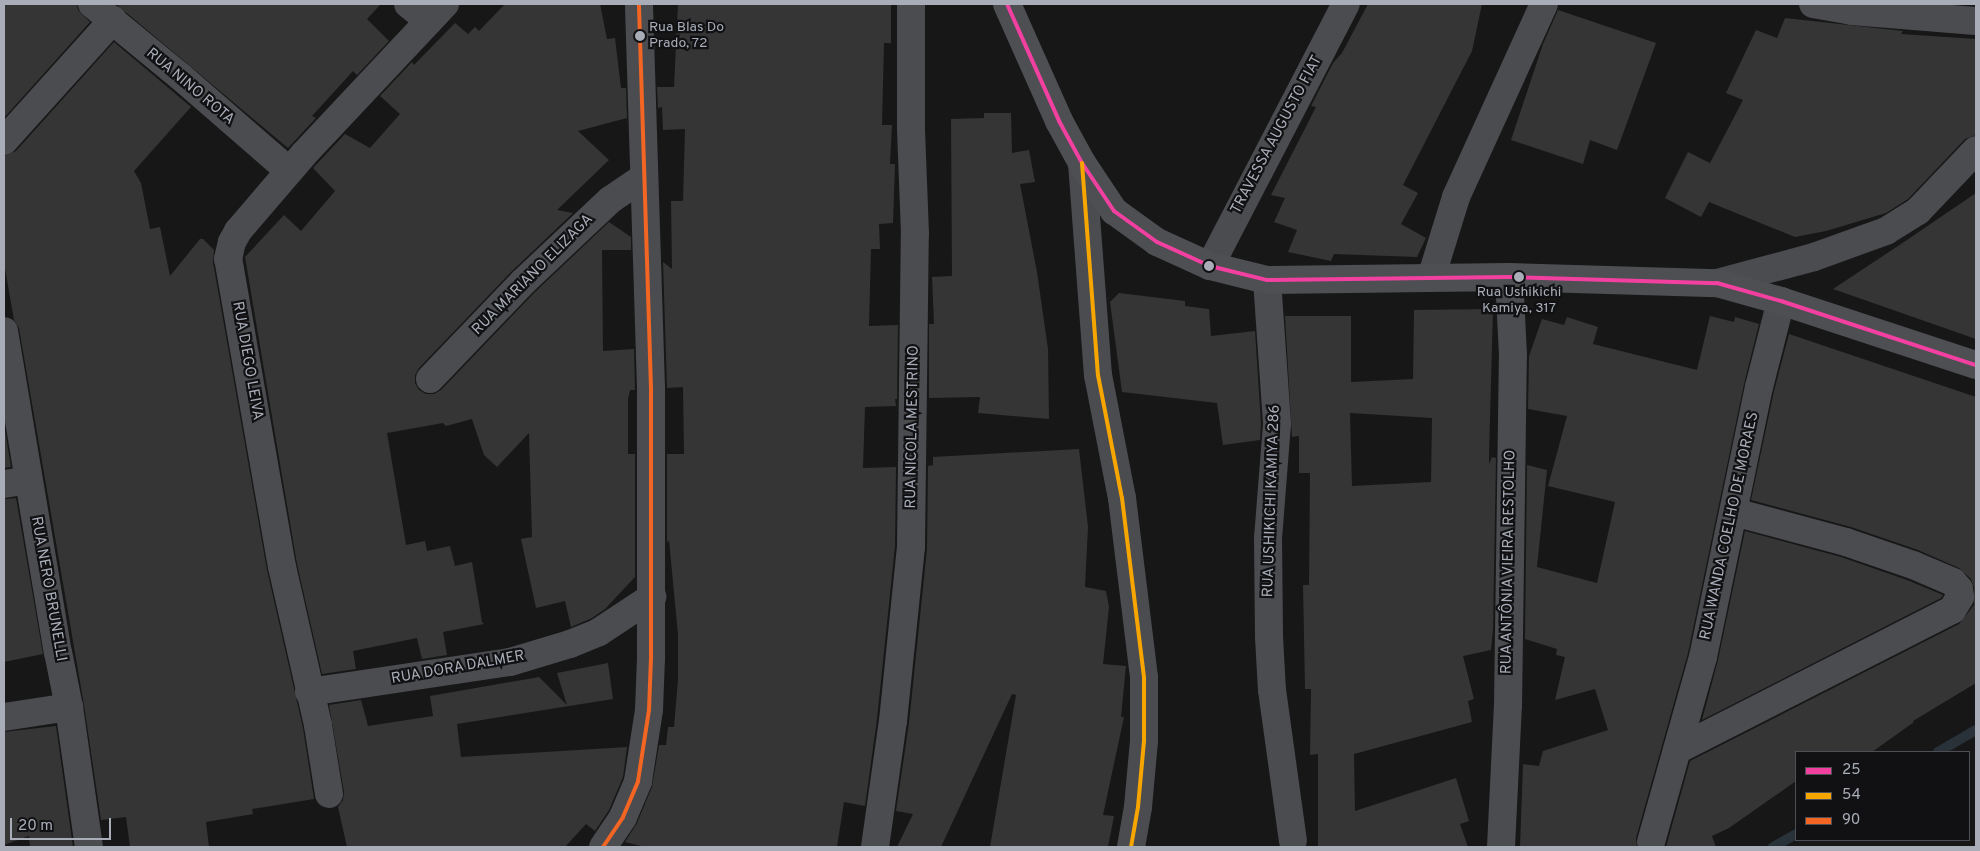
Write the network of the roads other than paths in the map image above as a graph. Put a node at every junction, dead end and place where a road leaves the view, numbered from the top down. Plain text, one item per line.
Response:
1 (639, 4) edge
2 (911, 4) edge
3 (1007, 4) edge
4 (1346, 4) edge
5 (1544, 4) edge
6 (1814, 4) edge
7 (427, 9) edge
8 (102, 12) edge
9 (1976, 21) edge
10 (4, 141) edge
11 (1976, 150) edge
12 (1082, 163) junction
13 (289, 171) junction
14 (643, 178) junction
15 (1210, 266) junction
16 (1509, 277) junction
17 (1432, 278) junction
18 (1267, 280) junction
19 (1717, 283) junction
20 (1782, 301) junction
21 (4, 331) edge
22 (1976, 365) edge
23 (430, 379) dead end
24 (16, 482) edge
25 (1734, 512) junction
26 (652, 597) junction
27 (309, 692) junction
28 (69, 707) junction
29 (4, 717) edge
30 (1677, 750) junction
31 (329, 794) dead end
32 (1293, 841) dead end
33 (1651, 842) dead end
34 (89, 847) edge
35 (603, 847) edge
36 (875, 847) edge
37 (1131, 847) edge
38 (1501, 847) edge

1 - 14 street
2 - 36 street, RUA NICOLA MESTRINO
3 - 12 main road
4 - 15 street, TRAVESSA AUGUSTO FIAT
5 - 17 street
6 - 9 street
7 - 13 street, RUA DIEGO LEIVA
8 - 10 street
8 - 13 street, RUA NINO ROTA
11 - 19 street
12 - 15 main road
12 - 37 street
13 - 27 street, RUA DIEGO LEIVA
14 - 23 street, RUA MARIANO ELIZAGA
14 - 26 street
15 - 18 main road
16 - 17 main road
16 - 19 main road
16 - 38 street, RUA ANTÔNIA VIEIRA RESTOLHO
17 - 18 main road
18 - 32 street, RUA USHIKICHI KAMIYA 286
19 - 20 main road
20 - 22 main road
20 - 25 street, RUA WANDA COELHO DE MORAES
21 - 24 street, RUA NERO BRUNELLI
24 - 28 street, RUA NERO BRUNELLI
25 - 30 street, RUA WANDA COELHO DE MORAES
25 - 30 street
26 - 27 street, RUA DORA DALMER
26 - 35 street
27 - 31 street, RUA DIEGO LEIVA
28 - 29 street
28 - 34 street, RUA NERO BRUNELLI
30 - 33 street, RUA WANDA COELHO DE MORAES

